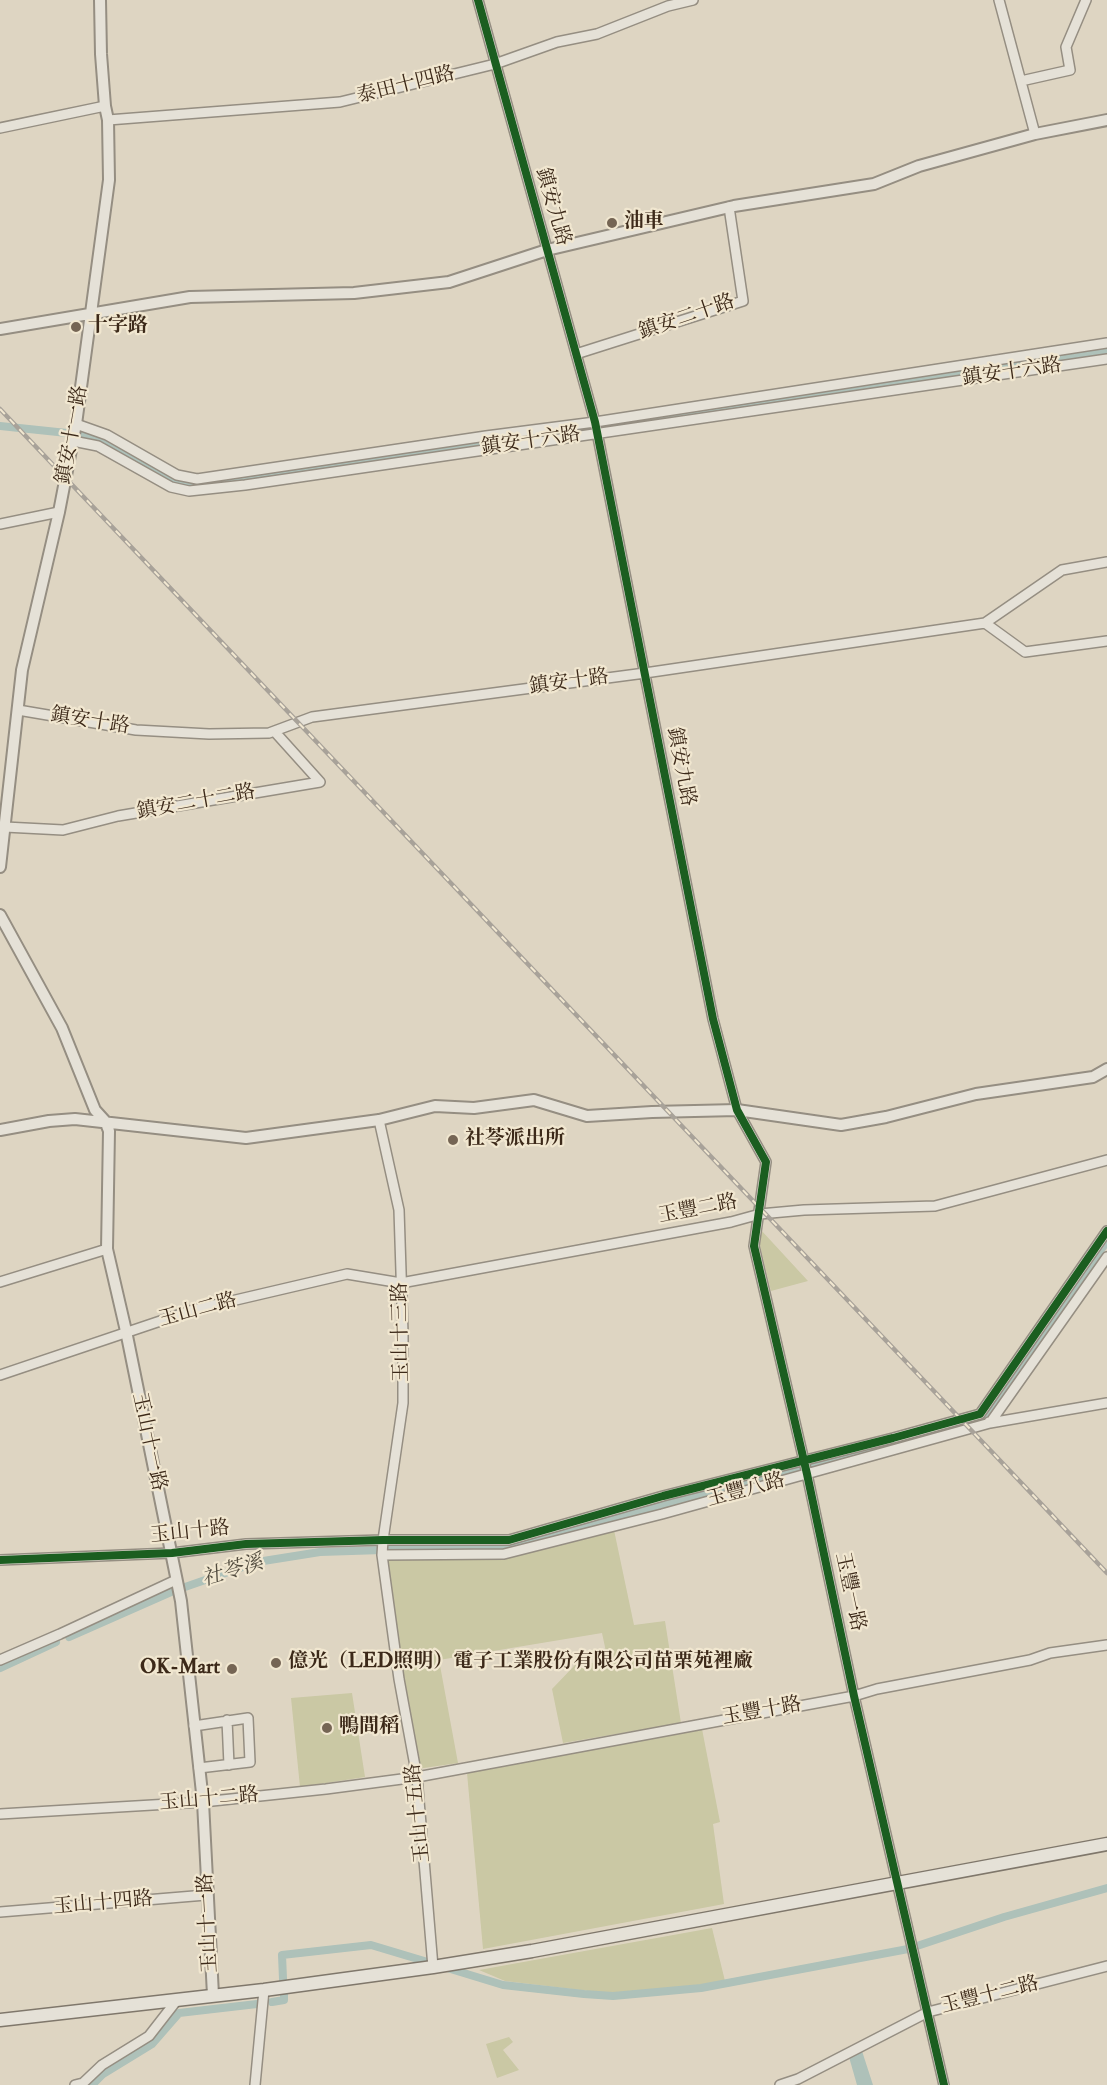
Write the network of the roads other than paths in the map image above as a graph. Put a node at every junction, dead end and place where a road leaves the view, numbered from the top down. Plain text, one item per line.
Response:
1 (100, 0) edge
2 (478, 0) edge
3 (693, 0) edge
4 (999, 0) edge
5 (1086, 0) edge
6 (495, 64) junction
7 (1021, 81) junction
8 (105, 106) junction
9 (108, 120) junction
10 (1107, 120) edge
11 (0, 128) edge
12 (1035, 134) junction
13 (729, 207) junction
14 (546, 250) junction
15 (93, 313) junction
16 (0, 329) edge
17 (1107, 343) edge
18 (576, 354) junction
19 (1107, 359) edge
20 (76, 424) junction
21 (596, 428) junction
22 (73, 441) junction
23 (59, 512) junction
24 (0, 524) edge
25 (1107, 562) edge
26 (985, 623) junction
27 (1107, 641) edge
28 (645, 673) junction
29 (18, 710) junction
30 (274, 732) junction
31 (4, 792) edge
32 (5, 827) junction
33 (0, 867) edge
34 (0, 915) edge
35 (1107, 1069) edge
36 (737, 1110) junction
37 (380, 1120) junction
38 (105, 1121) junction
39 (0, 1130) edge
40 (1107, 1160) edge
41 (760, 1214) junction
42 (1107, 1231) edge
43 (107, 1250) junction
44 (1107, 1257) edge
45 (0, 1282) edge
46 (400, 1283) junction
47 (126, 1331) junction
48 (0, 1375) edge
49 (1107, 1403) edge
50 (985, 1418) junction
51 (805, 1467) junction
52 (383, 1547) junction
53 (172, 1553) junction
54 (0, 1560) edge
55 (176, 1580) junction
56 (1107, 1645) edge
57 (0, 1660) edge
58 (854, 1696) junction
59 (227, 1720) junction
60 (194, 1726) junction
61 (229, 1765) junction
62 (199, 1768) junction
63 (417, 1777) junction
64 (203, 1802) junction
65 (0, 1814) edge
66 (1107, 1844) edge
67 (896, 1884) junction
68 (207, 1895) junction
69 (0, 1912) edge
70 (1107, 1966) edge
71 (433, 1967) junction
72 (264, 1990) junction
73 (213, 1995) junction
74 (177, 2000) junction
75 (928, 2012) junction
76 (0, 2020) edge
77 (75, 2085) edge
78 (255, 2085) edge
79 (780, 2085) edge
80 (944, 2085) edge

1 - 8 street, 鎮安十一路
2 - 6 street, 鎮安九路
3 - 6 street, 泰田十四路
4 - 7 street
5 - 7 street
6 - 9 street, 泰田十四路
6 - 14 street, 鎮安九路
7 - 12 street
8 - 9 street, 鎮安十一路
8 - 11 street
9 - 15 street, 鎮安十一路
10 - 12 street
12 - 13 street
13 - 14 street
13 - 18 street, 鎮安二十路
14 - 15 street
14 - 18 street, 鎮安九路
15 - 16 street
15 - 20 street, 鎮安十一路
17 - 21 street
18 - 21 street, 鎮安九路
19 - 21 street, 鎮安十六路
20 - 21 street
20 - 22 street, 鎮安十一路
21 - 22 street, 鎮安十六路
21 - 28 street, 鎮安九路
22 - 23 street, 鎮安十一路
23 - 24 street
23 - 29 street, 鎮安十一路
25 - 26 street, 鎮安十路
26 - 27 street
26 - 28 street, 鎮安十路
28 - 30 street, 鎮安十路
28 - 36 street, 鎮安九路
29 - 30 street, 鎮安十路
29 - 31 street, 鎮安十一路
30 - 32 street, 鎮安二十二路
31 - 32 street, 鎮安十一路
32 - 33 street, 鎮安十一路
34 - 38 street, 玉山十一路
35 - 36 street
36 - 37 street
36 - 41 street, 玉豐一路
37 - 38 street
37 - 46 street, 玉山十三路
38 - 39 street
38 - 43 street, 玉山十一路
40 - 41 street, 玉豐二路
41 - 46 street, 玉豐二路
41 - 51 street, 玉豐一路
42 - 50 street
43 - 45 street
43 - 47 street, 玉山十一路
44 - 50 street
46 - 47 street, 玉山二路
46 - 52 street, 玉山十三路
47 - 48 street, 玉山二路
47 - 53 street, 玉山十一路
49 - 50 street, 玉豐八路
50 - 51 street, 玉豐八路
50 - 51 street
51 - 52 street
51 - 52 street, 玉豐八路
51 - 58 street, 玉豐一路
52 - 53 street, 玉山十路
52 - 63 street, 玉山十五路
53 - 54 street, 玉山十路
53 - 55 street, 玉山十一路
55 - 57 street
55 - 60 street, 玉山十一路
56 - 58 street, 玉豐十路
58 - 63 street, 玉豐十路
58 - 67 street, 玉豐一路
59 - 60 street
59 - 61 street
59 - 61 street
60 - 62 street, 玉山十一路
61 - 62 street
62 - 64 street, 玉山十一路
63 - 64 street, 玉山十二路
63 - 71 street, 玉山十五路
64 - 65 street, 玉山十二路
64 - 68 street, 玉山十一路
66 - 67 main road
67 - 71 main road
67 - 75 street, 玉豐一路
68 - 69 street, 玉山十四路
68 - 73 street, 玉山十一路
70 - 75 street, 玉豐十二路
71 - 72 main road
72 - 73 main road
72 - 78 street
73 - 74 main road
74 - 76 main road
74 - 77 street
75 - 79 street, 玉豐十二路
75 - 80 street, 玉豐一路

